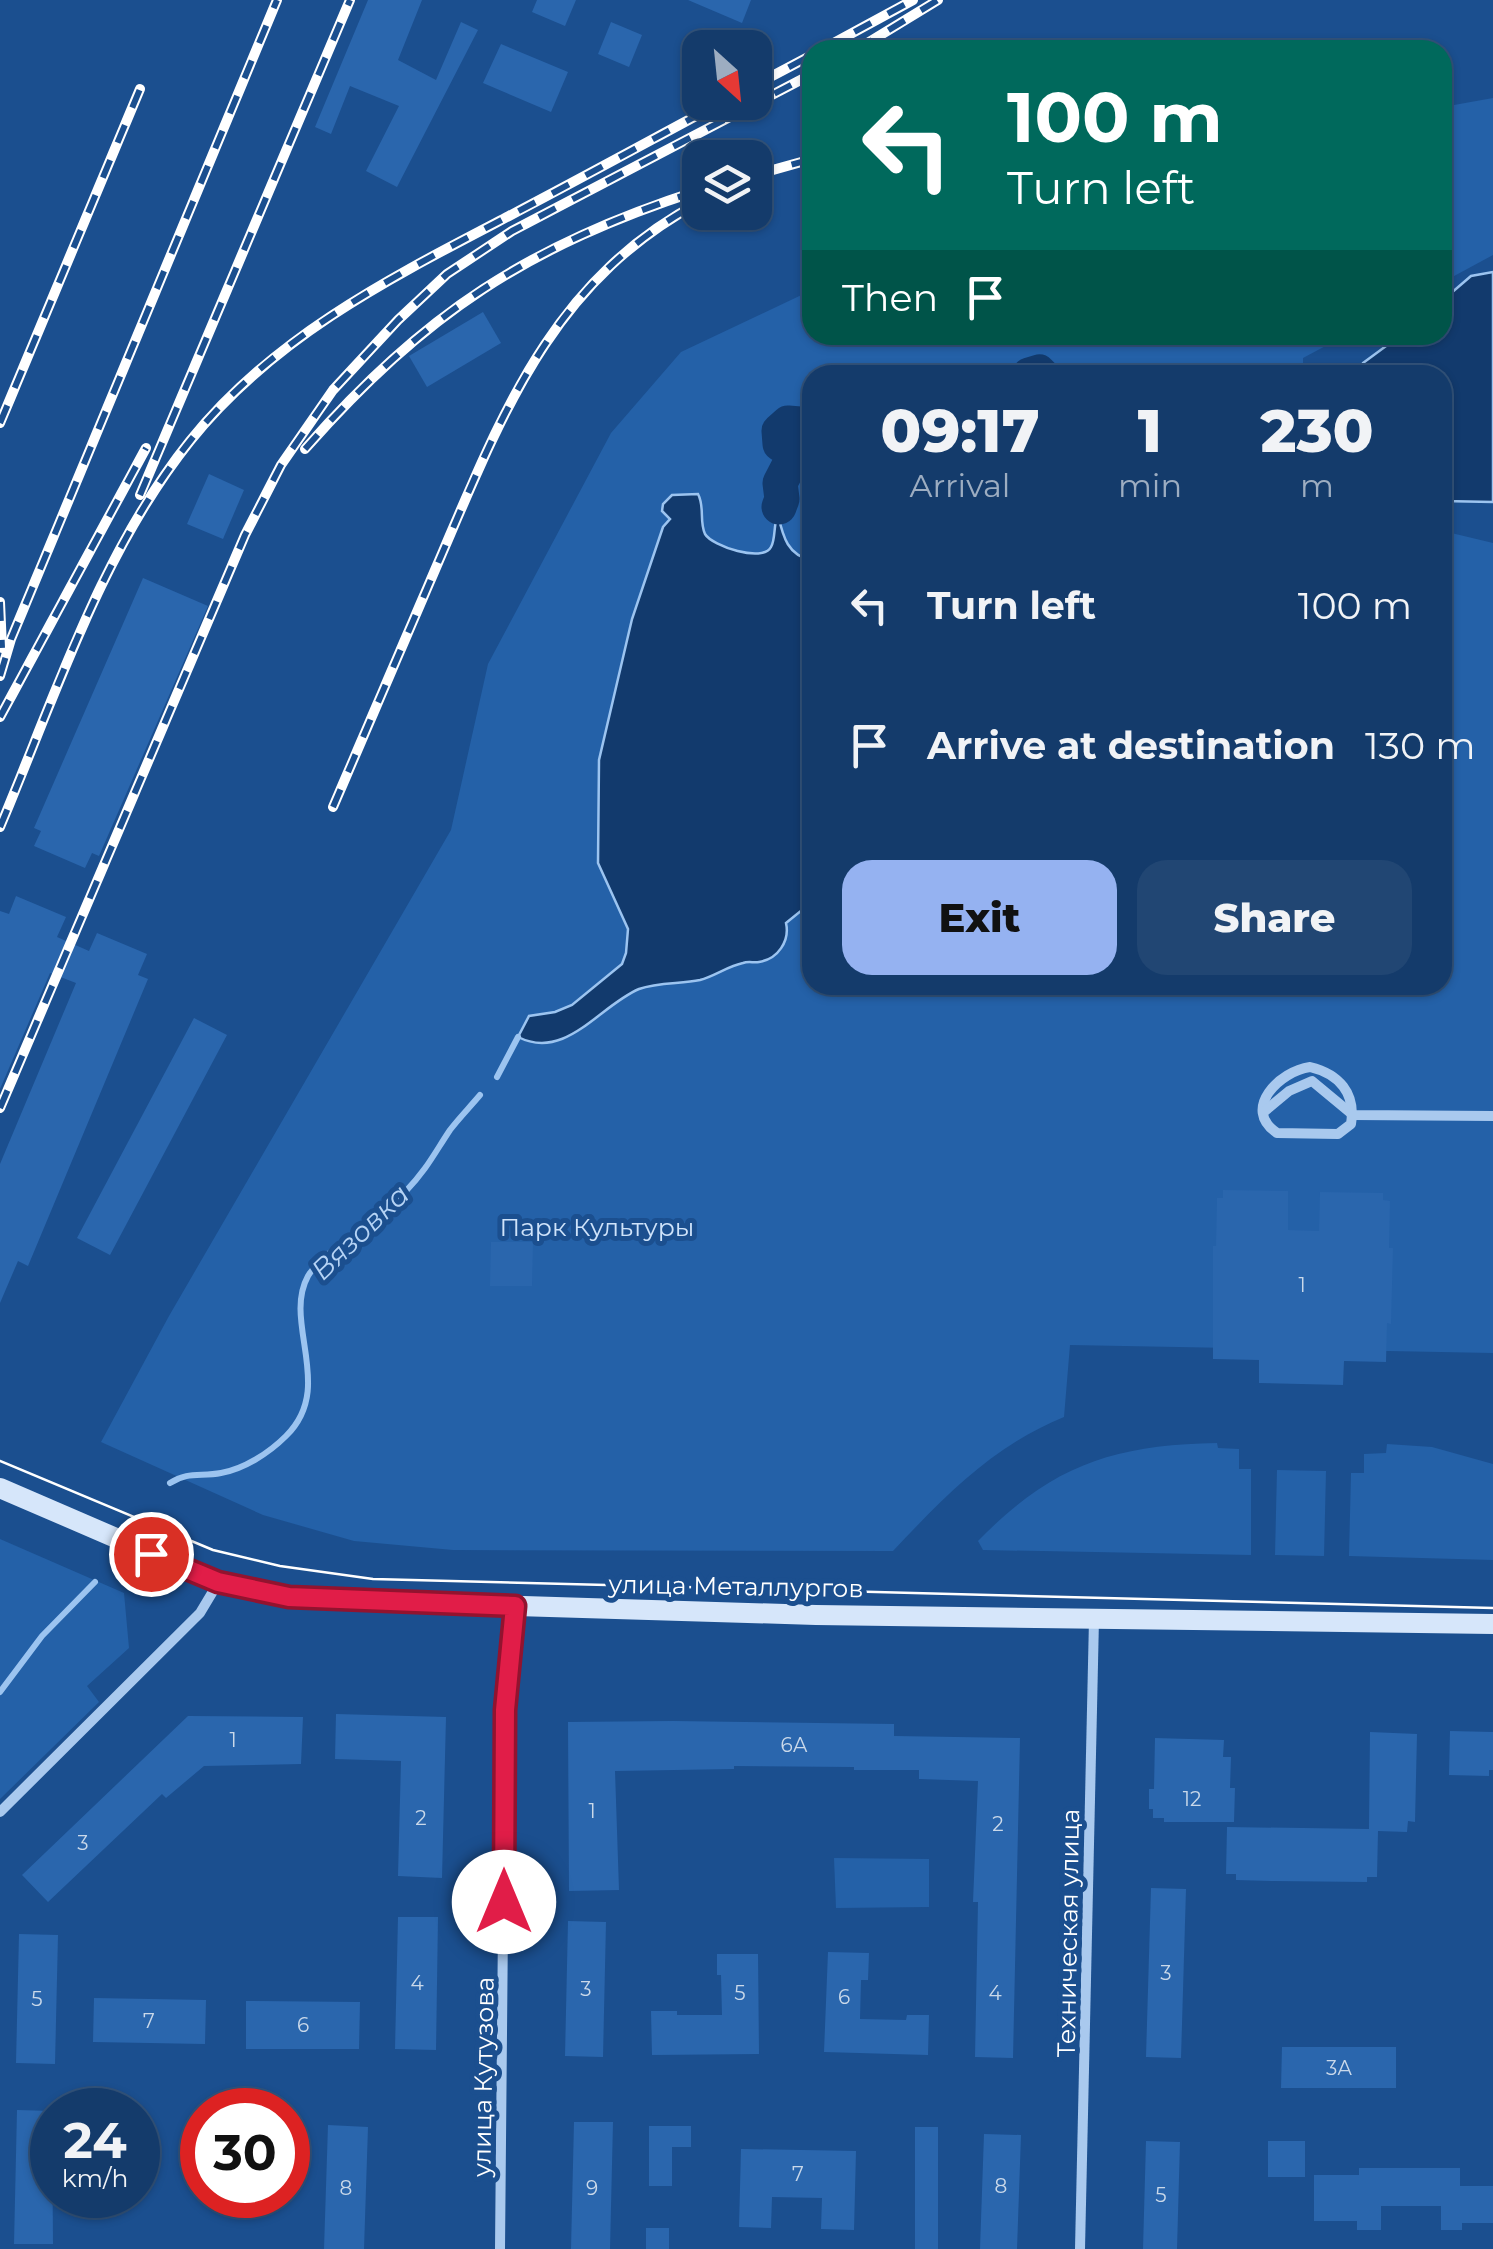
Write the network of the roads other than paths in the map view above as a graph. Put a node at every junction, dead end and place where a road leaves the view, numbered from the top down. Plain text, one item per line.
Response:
1 (1264, 1111) junction
2 (1353, 1115) junction
3 (1493, 1116) edge
4 (0, 1488) edge
5 (218, 1582) junction
6 (515, 1606) junction
7 (1094, 1618) junction
8 (1493, 1624) edge
9 (0, 1812) edge
10 (500, 2249) edge
11 (1080, 2249) edge

1 - 2 street
1 - 2 street
1 - 2 street
2 - 3 street
4 - 5 main road, улица Металлургов
5 - 6 main road, улица Металлургов
5 - 9 street
6 - 7 main road, улица Металлургов
6 - 10 street, улица Кутузова
7 - 8 main road, улица Металлургов
7 - 11 street, Техническая улица

